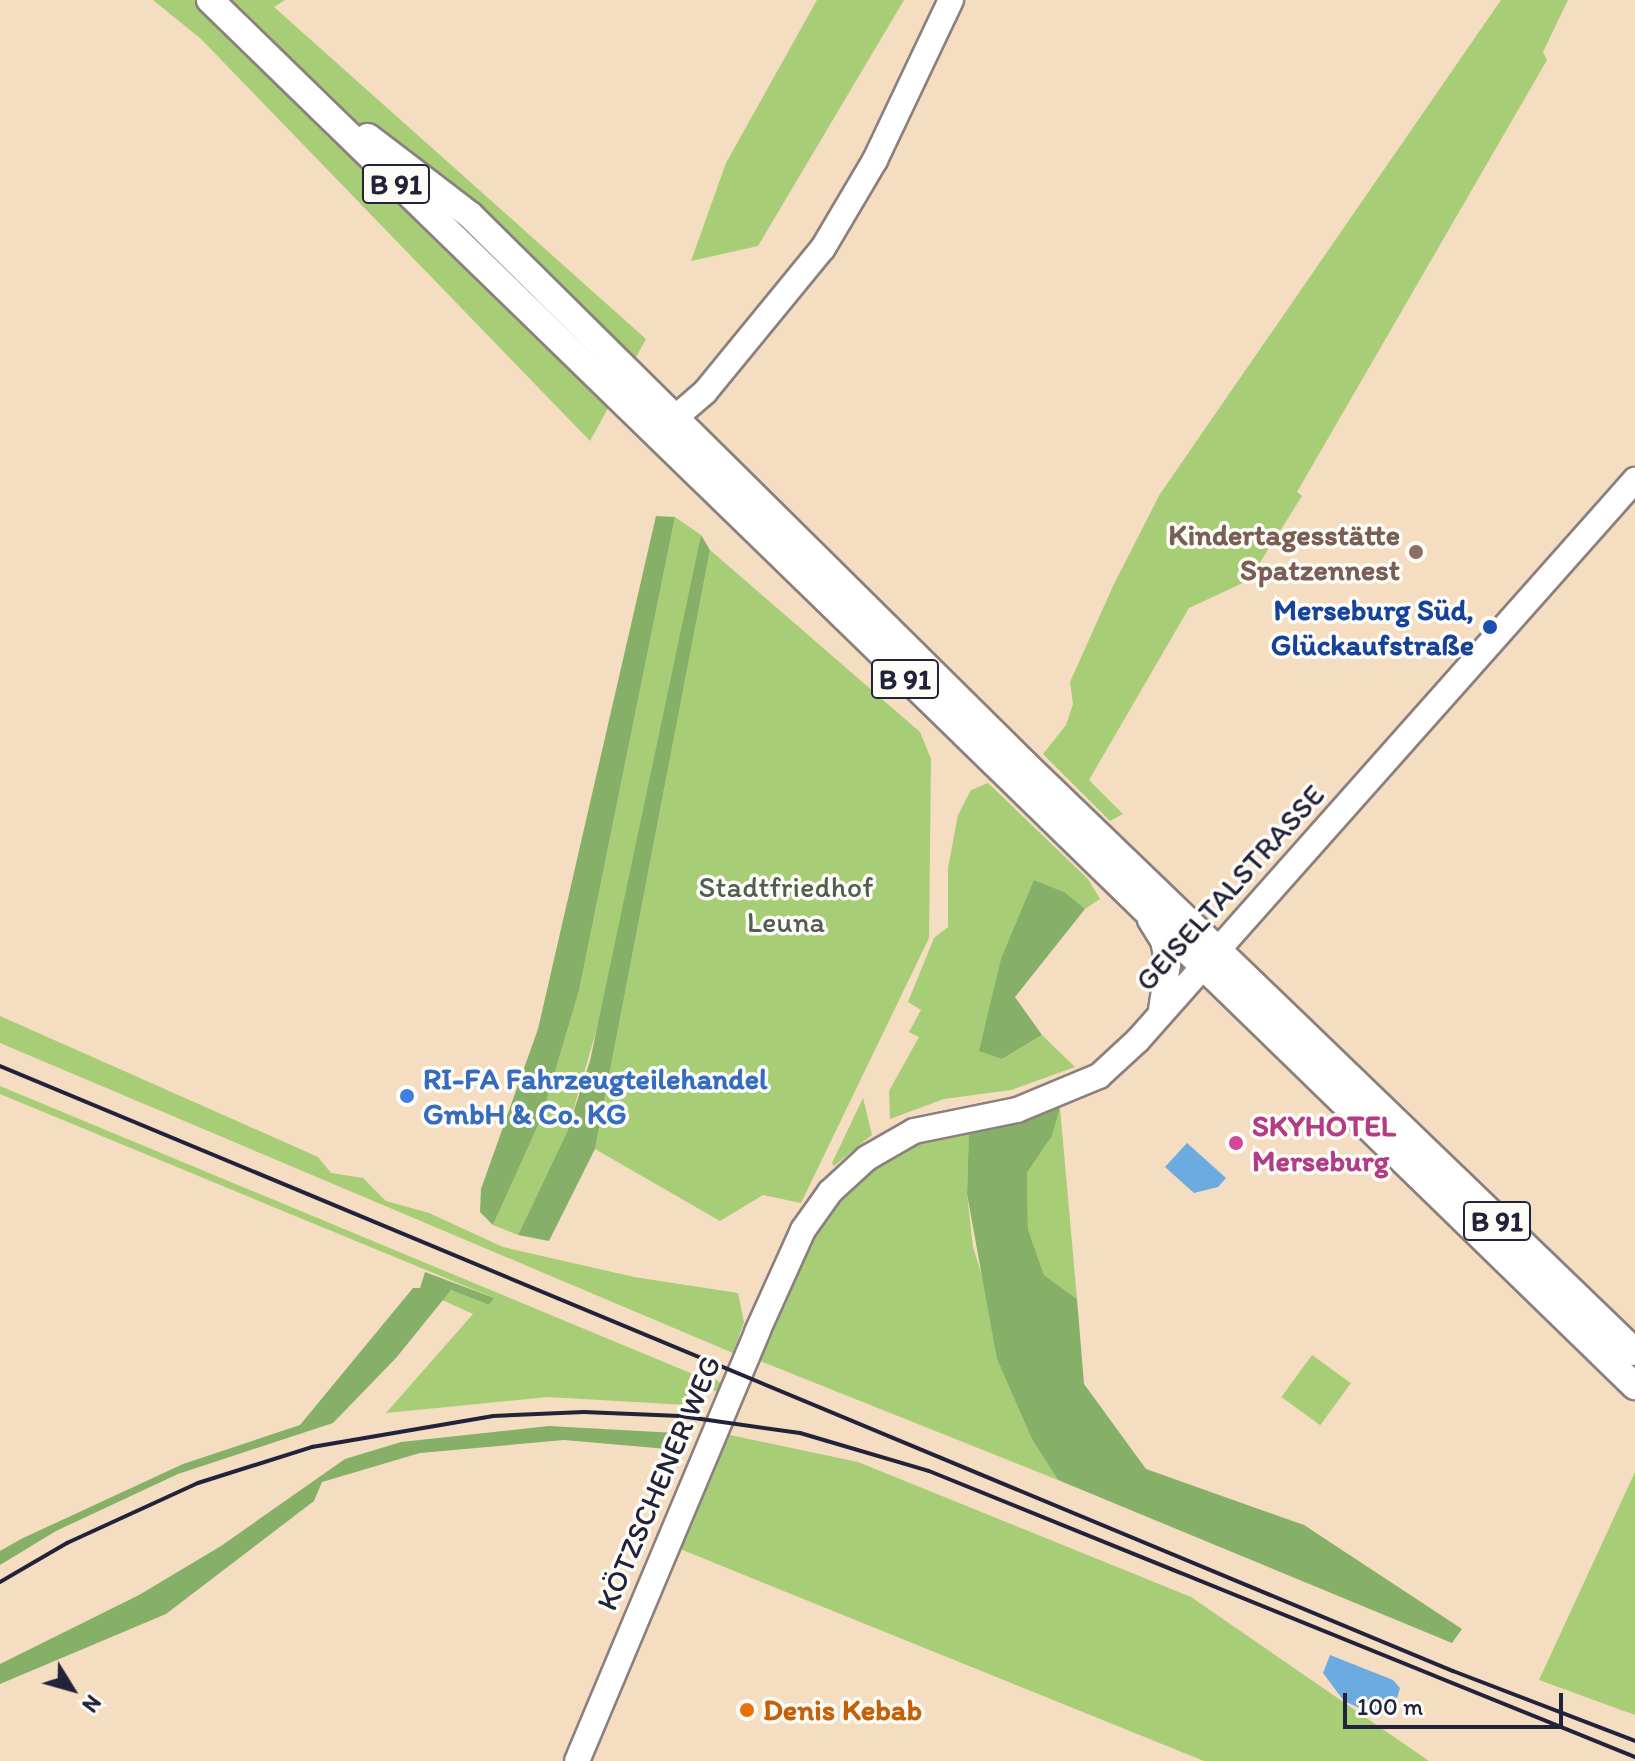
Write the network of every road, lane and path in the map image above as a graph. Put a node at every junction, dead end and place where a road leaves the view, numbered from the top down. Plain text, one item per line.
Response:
1 (210, 0) edge
2 (951, 0) edge
3 (666, 426) junction
4 (1635, 480) edge
5 (1149, 918) junction
6 (1210, 957) junction
7 (1159, 1015) junction
8 (803, 1230) joint
9 (1635, 1352) edge
10 (1635, 1386) edge
11 (577, 1761) edge

1 - 3 main road, B 91
2 - 3 street
3 - 5 main road, B 91
3 - 6 main road, B 91
4 - 6 street, GEISELTALSTRASSE
5 - 6 main road, B 91
5 - 7 street
6 - 7 street, GEISELTALSTRASSE
6 - 9 main road, B 91
6 - 10 main road, B 91
7 - 8 street, GEISELTALSTRASSE
8 - 11 street, KÖTZSCHENER WEG

